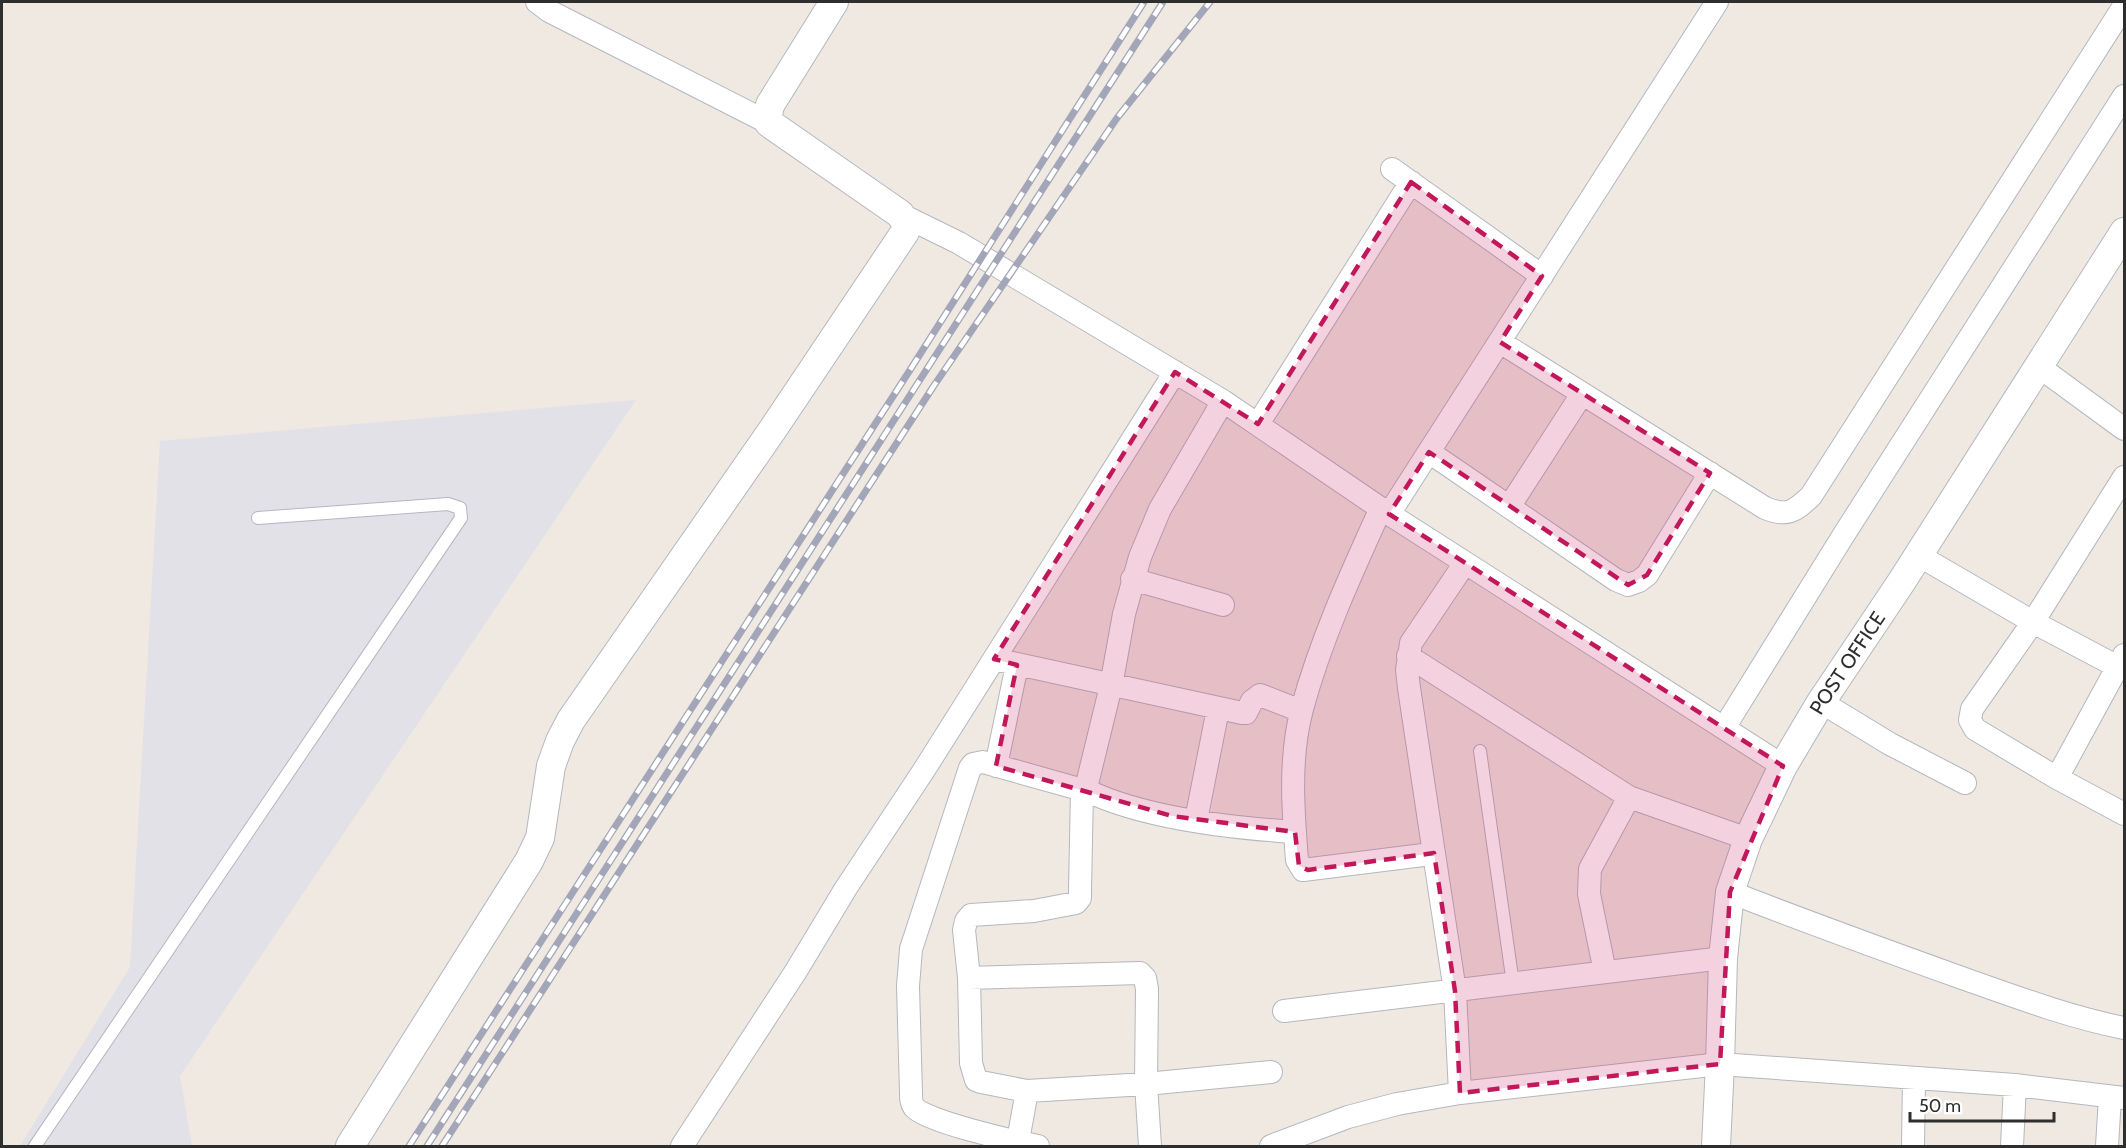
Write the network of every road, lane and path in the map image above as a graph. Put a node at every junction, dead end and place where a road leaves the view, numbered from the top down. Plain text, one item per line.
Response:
1 (537, 2) edge
2 (834, 2) edge
3 (1717, 2) edge
4 (2124, 6) edge
5 (2124, 96) edge
6 (769, 123) junction
7 (1392, 169) dead end
8 (1411, 182) junction
9 (900, 214) junction
10 (2124, 232) edge
11 (1542, 276) junction
12 (1500, 342) junction
13 (2038, 366) junction
14 (1175, 372) junction
15 (1582, 394) junction
16 (1223, 401) junction
17 (1258, 424) junction
18 (2124, 429) edge
19 (1429, 452) junction
20 (1710, 473) junction
21 (2124, 477) edge
22 (1509, 507) junction
23 (1385, 511) junction
24 (258, 518) dead end
25 (1918, 555) junction
26 (1465, 563) junction
27 (1132, 579) junction
28 (1223, 605) dead end
29 (2033, 622) junction
30 (1408, 656) junction
31 (994, 659) junction
32 (2121, 661) edge
33 (1017, 665) junction
34 (1111, 686) junction
35 (1821, 702) junction
36 (1218, 709) junction
37 (1301, 711) junction
38 (1724, 728) junction
39 (1480, 751) dead end
40 (996, 766) junction
41 (1783, 766) junction
42 (2057, 778) junction
43 (1965, 783) dead end
44 (1086, 791) junction
45 (1629, 797) junction
46 (2124, 814) edge
47 (1196, 820) junction
48 (1295, 832) junction
49 (1749, 839) junction
50 (1433, 847) junction
51 (1730, 891) junction
52 (1723, 958) junction
53 (1605, 972) junction
54 (969, 978) junction
55 (1513, 984) junction
56 (1455, 991) junction
57 (1284, 1011) dead end
58 (2124, 1028) edge
59 (1720, 1064) junction
60 (1271, 1072) dead end
61 (1914, 1078) junction
62 (1146, 1083) junction
63 (2015, 1085) junction
64 (1027, 1091) junction
65 (1460, 1093) junction
66 (2117, 1097) edge
67 (1295, 1142) edge
68 (1024, 1145) edge
69 (35, 1146) edge
70 (350, 1146) edge
71 (682, 1146) edge
72 (1150, 1146) edge
73 (1271, 1146) edge
74 (1716, 1146) edge
75 (1913, 1146) edge
76 (2012, 1146) edge
77 (2107, 1146) edge

1 - 6 street
2 - 6 street
3 - 11 street
4 - 20 street
5 - 38 street
6 - 9 street
7 - 8 street
8 - 11 street
8 - 17 street
9 - 14 street
9 - 70 street
10 - 13 street, POST OFFICE
11 - 12 street
12 - 15 street
12 - 19 street
13 - 18 street
13 - 25 street, POST OFFICE
14 - 16 street
14 - 31 street
15 - 20 street
15 - 22 street
16 - 17 street
16 - 27 street
17 - 23 street
19 - 22 street
19 - 23 street
20 - 22 street
21 - 29 street
23 - 26 street
23 - 37 street
24 - 69 lane
25 - 29 street
25 - 35 street, POST OFFICE
26 - 30 street
26 - 38 street
27 - 28 street
27 - 34 street
29 - 32 street
29 - 42 street
30 - 45 street
30 - 50 street
31 - 33 street
31 - 71 street
32 - 42 street
33 - 34 street
33 - 40 street
34 - 36 street
34 - 44 street
35 - 41 street, POST OFFICE
35 - 43 street
36 - 37 street
36 - 47 street
37 - 48 street
38 - 41 street
39 - 55 lane
40 - 44 street
40 - 68 street
41 - 49 street, POST OFFICE
42 - 46 street
44 - 47 street
44 - 54 street
45 - 49 street
45 - 53 street
47 - 48 street
48 - 50 street
49 - 51 street, POST OFFICE
50 - 56 street
51 - 52 street, POST OFFICE
51 - 58 street
52 - 53 street
52 - 59 street, POST OFFICE
53 - 55 street
54 - 62 street
54 - 64 street
55 - 56 street
56 - 57 street
56 - 65 street
59 - 61 street
59 - 65 street
59 - 74 street, POST OFFICE
60 - 62 street
61 - 63 street
61 - 75 street
62 - 64 street
62 - 72 street
63 - 66 street
63 - 76 street
64 - 68 street
65 - 67 street
66 - 77 street
67 - 73 street

